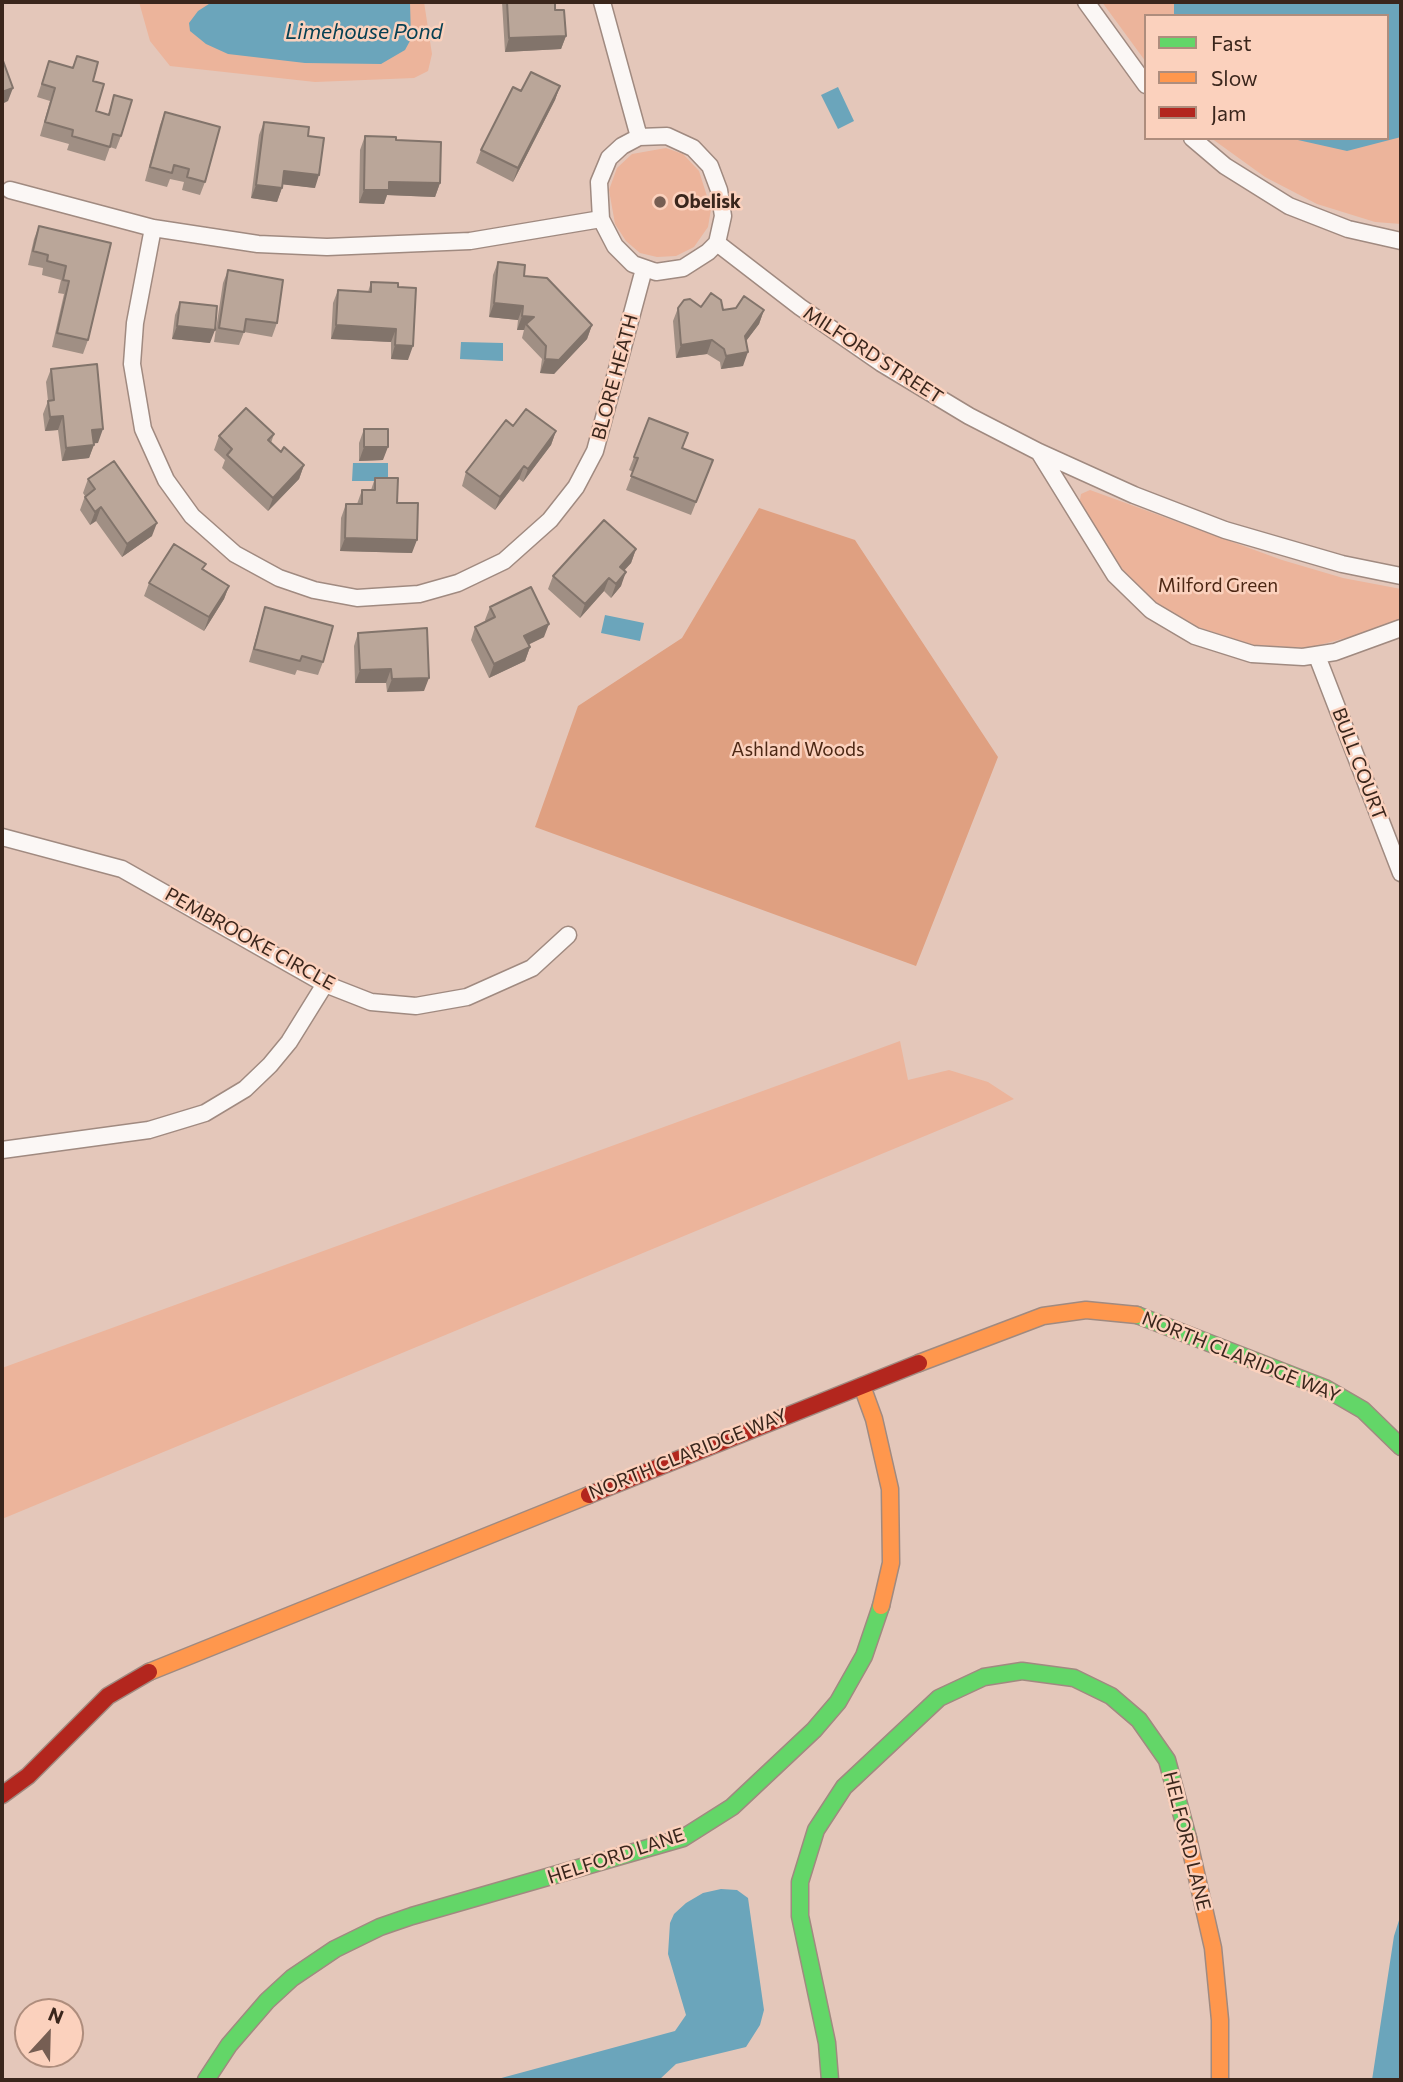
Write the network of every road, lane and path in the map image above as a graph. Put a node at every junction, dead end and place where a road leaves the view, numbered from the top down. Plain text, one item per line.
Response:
1 (602, 2) edge
2 (1086, 2) edge
3 (1144, 82) edge
4 (639, 136) junction
5 (1194, 140) edge
6 (10, 190) dead end
7 (601, 219) junction
8 (153, 228) junction
9 (1401, 241) edge
10 (716, 243) junction
11 (644, 269) junction
12 (1039, 452) junction
13 (1401, 576) edge
14 (1401, 628) edge
15 (1317, 656) junction
16 (2, 838) edge
17 (1401, 873) edge
18 (568, 935) dead end
19 (325, 984) junction
20 (2, 1150) edge
21 (862, 1385) junction
22 (1401, 1447) edge
23 (2, 1795) edge
24 (206, 2080) edge
25 (830, 2080) edge
26 (1220, 2080) edge

1 - 4 street
2 - 3 street
4 - 7 street
4 - 10 street
5 - 9 street
6 - 8 street
7 - 8 street
7 - 11 street
8 - 11 street, BLORE HEATH
10 - 11 street
10 - 12 street, MILFORD STREET
12 - 13 street, MILFORD STREET
12 - 15 street
14 - 15 street
15 - 17 street, BULL COURT
16 - 19 street, PEMBROOKE CIRCLE
18 - 19 street, PEMBROOKE CIRCLE
19 - 20 street
21 - 22 street, NORTH CLARIDGE WAY
21 - 23 street, NORTH CLARIDGE WAY
21 - 24 street, HELFORD LANE
25 - 26 street, HELFORD LANE

